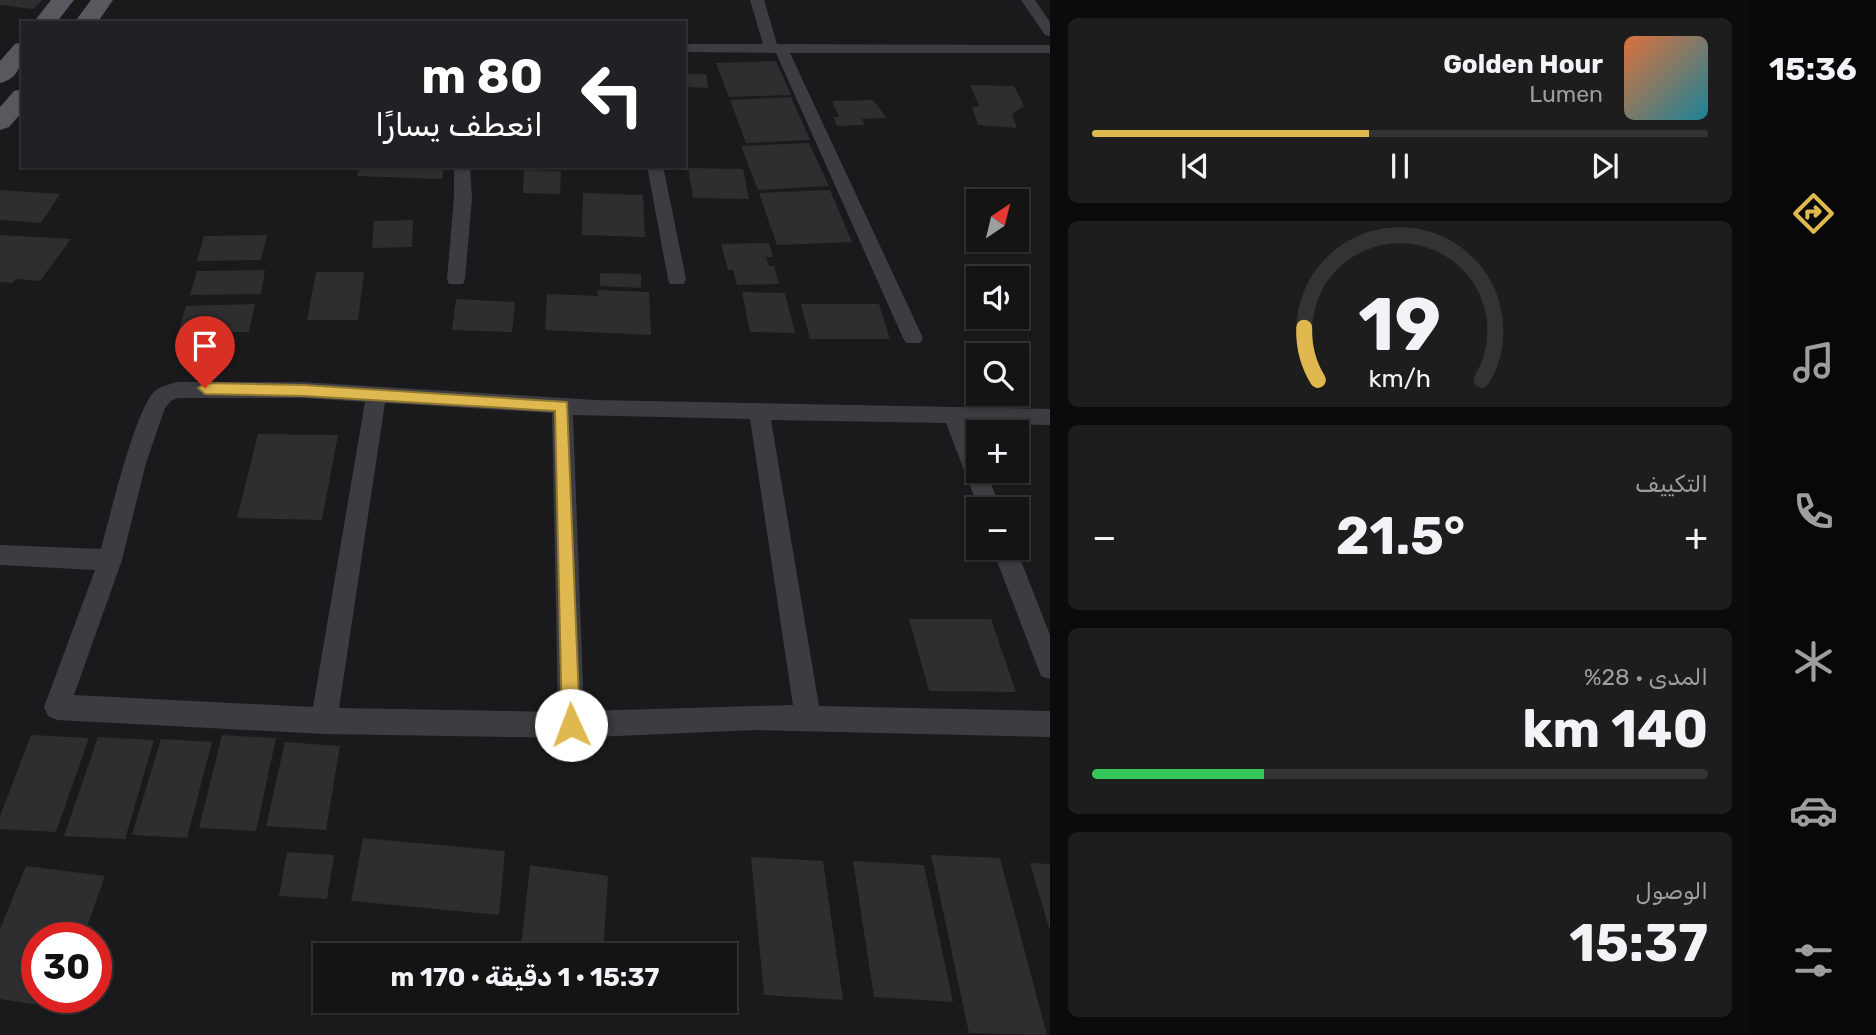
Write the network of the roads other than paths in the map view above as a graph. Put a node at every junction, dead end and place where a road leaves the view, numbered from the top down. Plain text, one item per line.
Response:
1 (63, 0) edge
2 (102, 0) edge
3 (757, 0) edge
4 (1028, 0) edge
5 (46, 21) edge
6 (86, 21) edge
7 (1050, 32) edge
8 (686, 48) edge
9 (776, 48) junction
10 (1050, 49) edge
11 (21, 51) edge
12 (0, 76) edge
13 (21, 98) edge
14 (0, 122) edge
15 (462, 168) edge
16 (655, 168) edge
17 (456, 279) dead end
18 (677, 279) dead end
19 (913, 338) dead end
20 (376, 395) junction
21 (562, 406) junction
22 (759, 410) junction
23 (953, 415) junction
24 (1050, 417) edge
25 (985, 497) edge
26 (0, 555) edge
27 (110, 560) junction
28 (1009, 560) edge
29 (1050, 667) edge
30 (808, 719) junction
31 (324, 720) junction
32 (1050, 724) edge
33 (571, 725) junction

1 - 5 main road
2 - 6 main road
3 - 9 street
4 - 7 street
8 - 9 street
9 - 10 street
9 - 19 street
11 - 12 main road
13 - 14 main road
15 - 17 street
16 - 18 street
20 - 21 street
20 - 27 street
20 - 31 street
21 - 22 street
21 - 33 street
22 - 23 street
22 - 30 street
23 - 24 street
23 - 25 street
26 - 27 street
27 - 31 street
28 - 29 street
30 - 32 street
30 - 33 street
31 - 33 street

